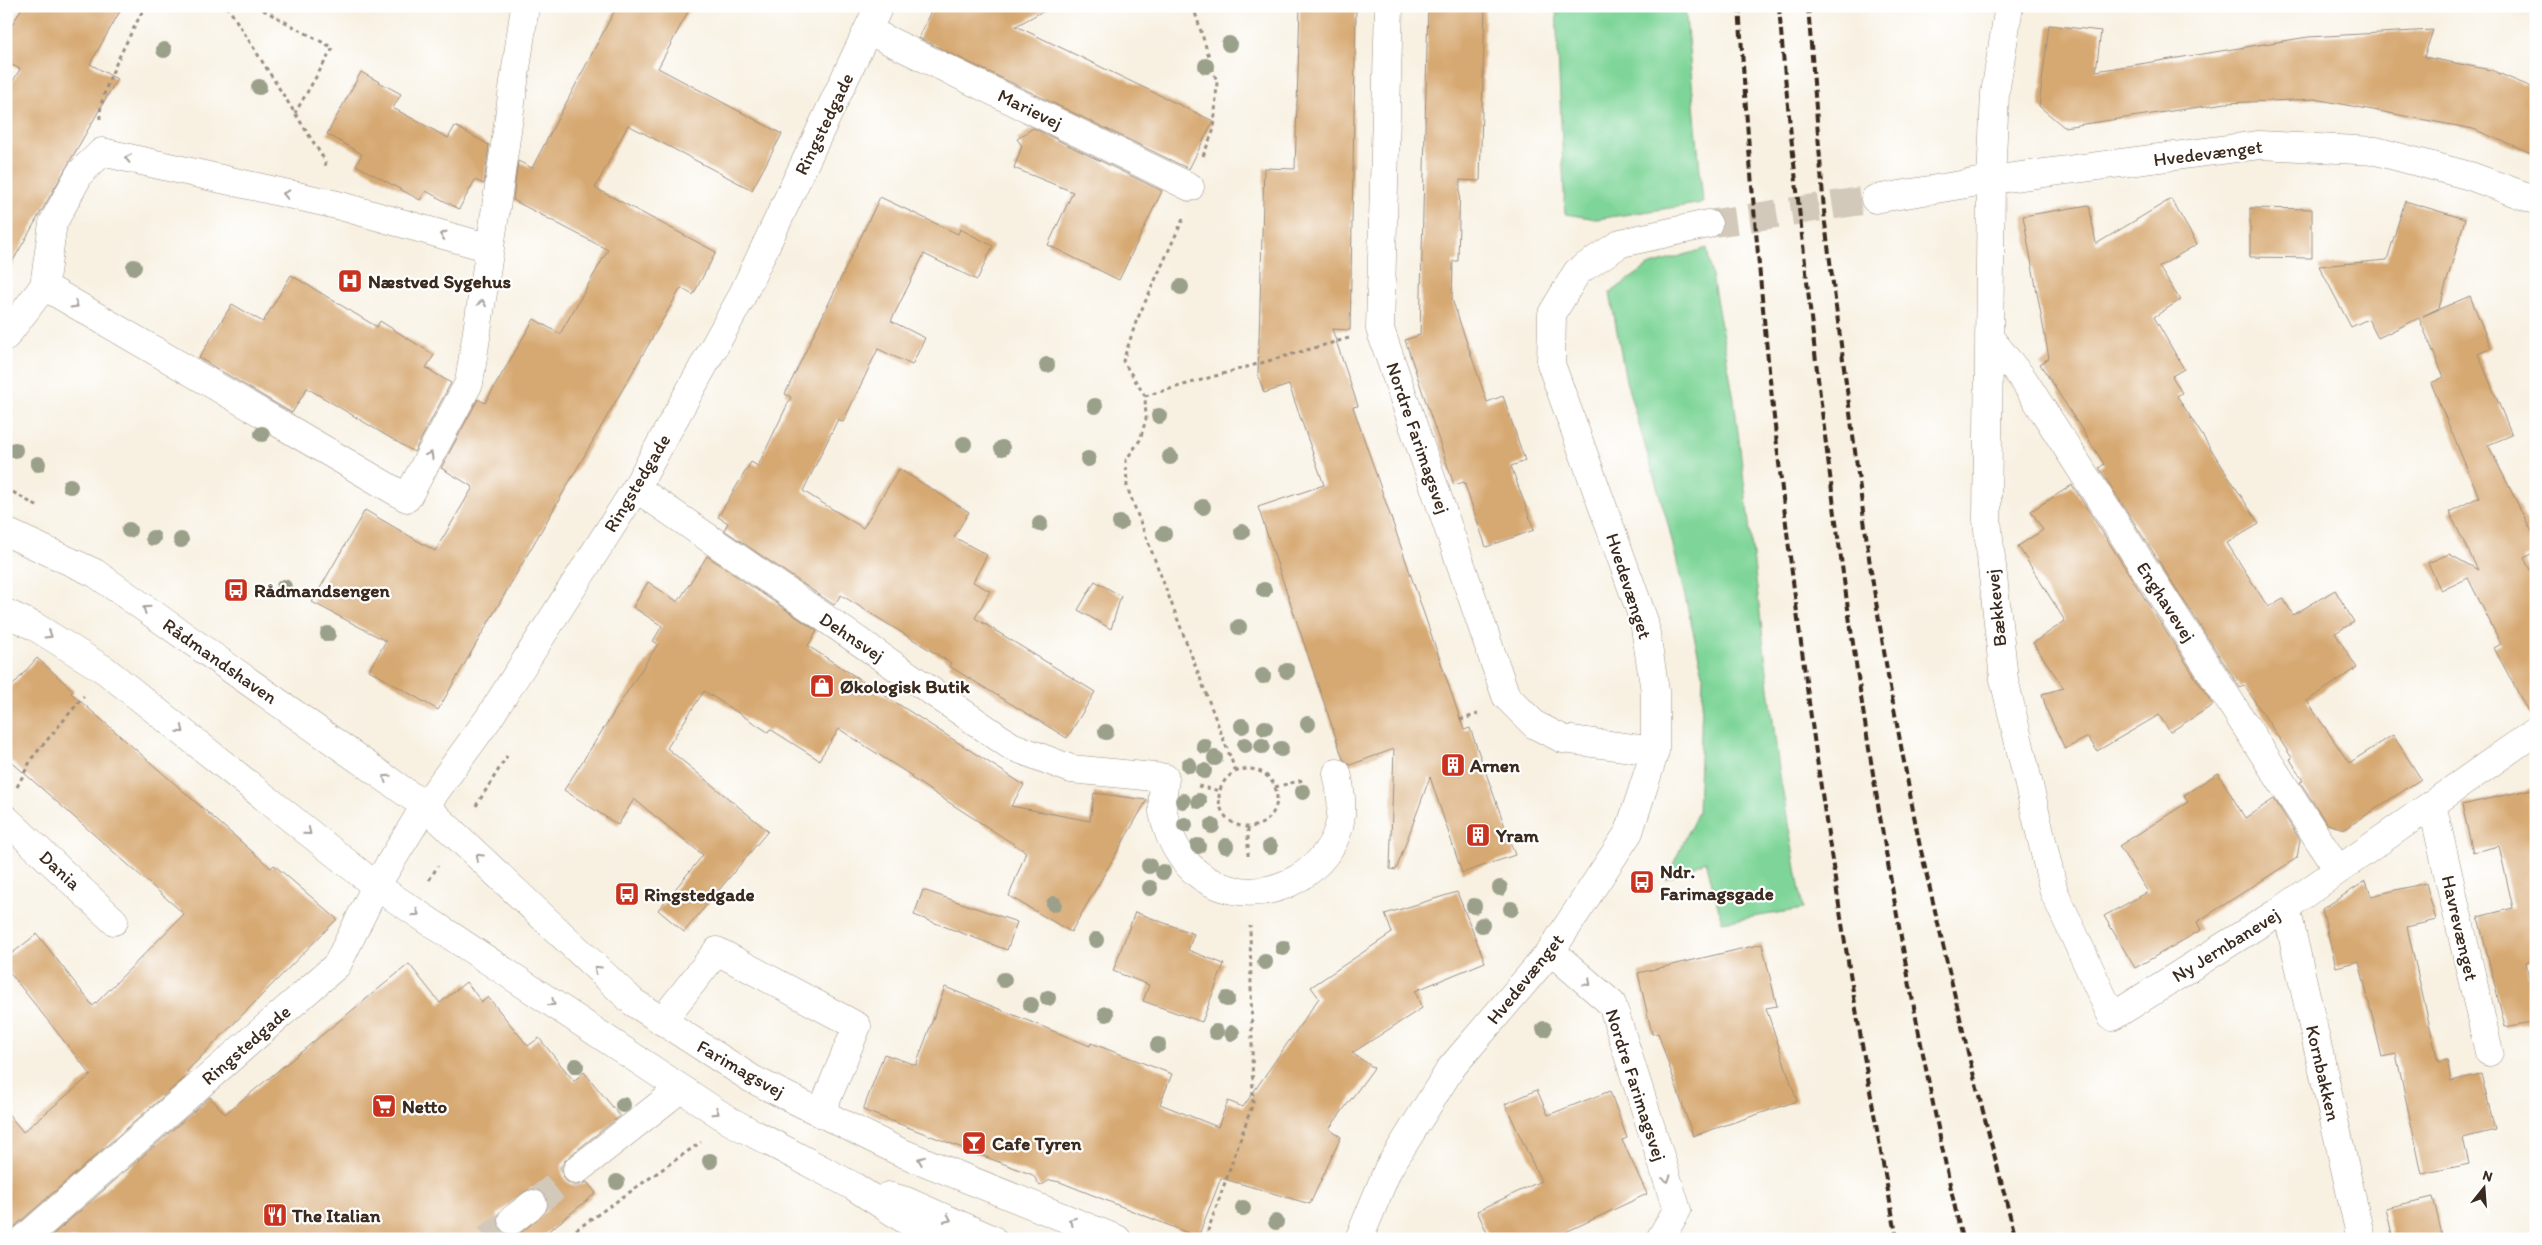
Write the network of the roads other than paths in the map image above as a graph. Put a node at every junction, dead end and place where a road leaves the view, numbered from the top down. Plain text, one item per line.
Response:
1 (525, 6) edge
2 (1389, 6) edge
3 (2009, 6) edge
4 (874, 18) edge
5 (1991, 180) junction
6 (1190, 187) road end
7 (1875, 199) tunnel mouth
8 (2536, 200) edge
9 (1708, 224) tunnel mouth
10 (490, 248) junction
11 (44, 286) junction
12 (6, 336) edge
13 (1989, 337) junction
14 (636, 488) junction
15 (6, 532) edge
16 (6, 613) edge
17 (2536, 731) edge
18 (1655, 751) junction
19 (1337, 774) dead end
20 (2432, 804) junction
21 (425, 806) junction
22 (6, 819) edge
23 (2338, 870) junction
24 (376, 886) junction
25 (2286, 907) junction
26 (114, 921) dead end
27 (1551, 951) junction
28 (2112, 1017) joint
29 (662, 1021) junction
30 (2489, 1052) dead end
31 (680, 1089) junction
32 (821, 1113) junction
33 (577, 1170) tunnel mouth
34 (853, 1186) junction
35 (24, 1239) edge
36 (935, 1239) edge
37 (992, 1239) edge
38 (1117, 1239) edge
39 (1359, 1239) edge
40 (1660, 1239) edge
41 (2361, 1239) edge

1 - 10 street
2 - 18 street, Nordre Farimagsvej
3 - 5 street, Bækkevej
4 - 6 street, Marievej
4 - 14 street, Ringstedgade
5 - 7 street, Hvedevænget
5 - 8 street, Hvedevænget
5 - 13 street, Bækkevej
9 - 18 street, Hvedevænget
10 -> 11 street
11 -> 10 street
11 - 12 street
13 - 23 street, Enghavevej
13 - 28 street, Bækkevej
14 - 19 street, Dehnsvej
14 - 21 street, Ringstedgade
21 -> 15 street, Rådmandshaven
16 -> 24 street
17 - 20 street
18 - 27 street, Hvedevænget
20 - 23 street
20 - 30 street, Havrevænget
21 - 24 street, Ringstedgade
29 -> 21 street, Farimagsvej
22 - 26 street, Dania
23 - 25 street, Ny Jernbanevej
24 -> 31 street
24 - 35 street, Ringstedgade
25 - 28 street, Ny Jernbanevej
25 - 41 street, Kornbakken
27 - 39 street, Hvedevænget
27 -> 40 street, Nordre Farimagsvej
29 - 32 street, Farimagsvej
29 - 32 street
31 - 33 street
31 -> 34 street
38 -> 32 street, Farimagsvej
34 - 36 street
34 -> 37 street

